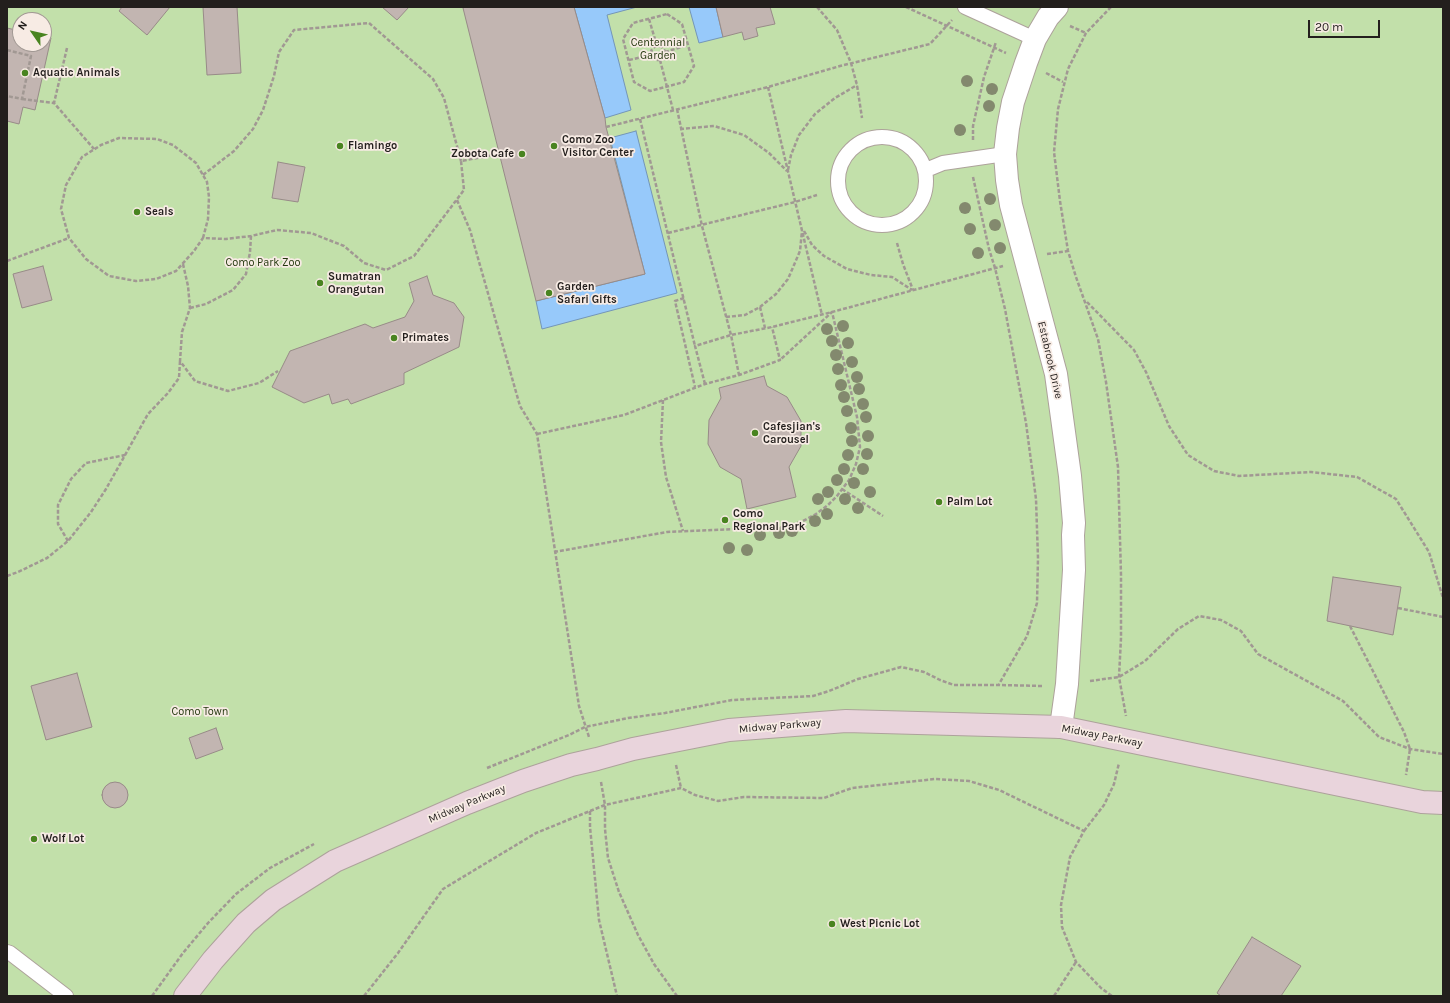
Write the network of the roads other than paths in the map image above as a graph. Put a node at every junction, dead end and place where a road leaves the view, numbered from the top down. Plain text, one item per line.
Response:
1 (1057, 7) edge
2 (960, 12) edge
3 (1035, 39) junction
4 (1005, 154) junction
5 (926, 170) junction
6 (1061, 727) junction
7 (1443, 803) edge
8 (7, 952) edge
9 (66, 996) edge
10 (185, 996) edge

1 - 3 street, Estabrook Drive
2 - 3 lane
3 - 4 street, Estabrook Drive
4 - 5 lane
4 - 6 street, Estabrook Drive
5 - 5 lane
6 - 7 street, Midway Parkway
6 - 10 street, Midway Parkway
8 - 9 lane

